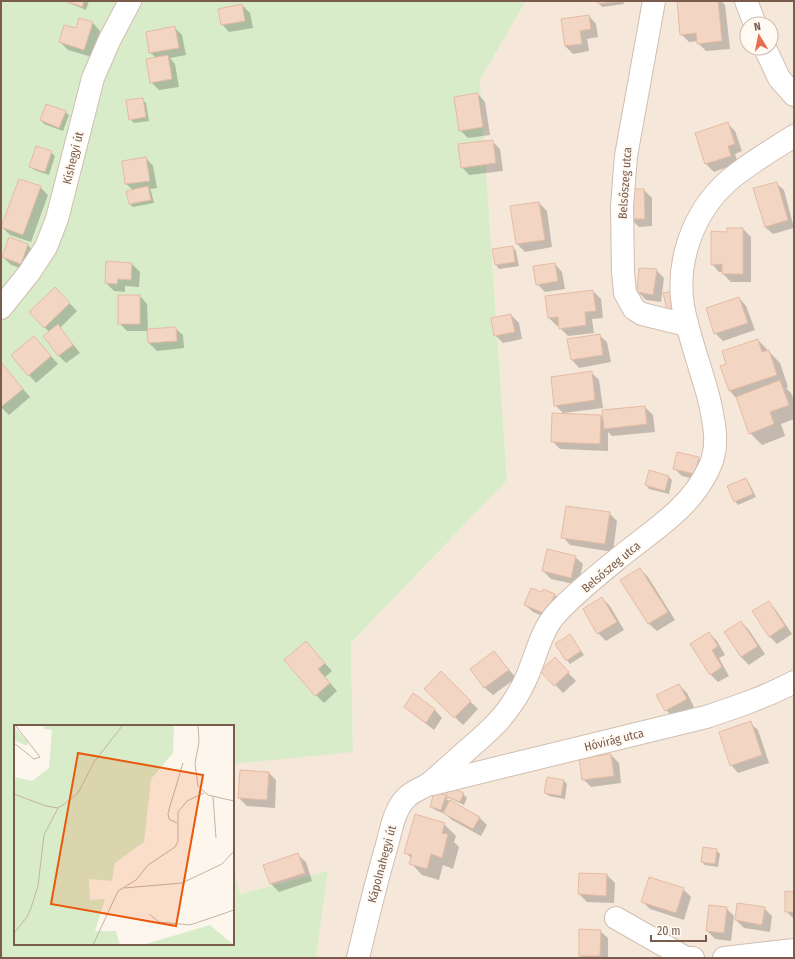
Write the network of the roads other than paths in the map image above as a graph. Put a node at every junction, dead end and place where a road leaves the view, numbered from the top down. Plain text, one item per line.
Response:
1 (130, 1) edge
2 (654, 1) edge
3 (746, 1) edge
4 (752, 16) edge
5 (769, 56) edge
6 (794, 95) edge
7 (794, 136) edge
8 (1, 308) edge
9 (687, 325) junction
10 (794, 682) edge
11 (429, 784) junction
12 (616, 918) dead end
13 (794, 950) edge
14 (358, 958) edge
15 (693, 958) edge
16 (724, 958) edge

1 - 8 street, Kishegyi út
2 - 9 street, Belsőszeg utca
3 - 4 street
5 - 6 street
7 - 9 street, Belsőszeg utca
9 - 11 street, Belsőszeg utca
10 - 11 street, Hóvirág utca
11 - 14 street, Kápolnahegyi út
12 - 15 street
13 - 16 street

